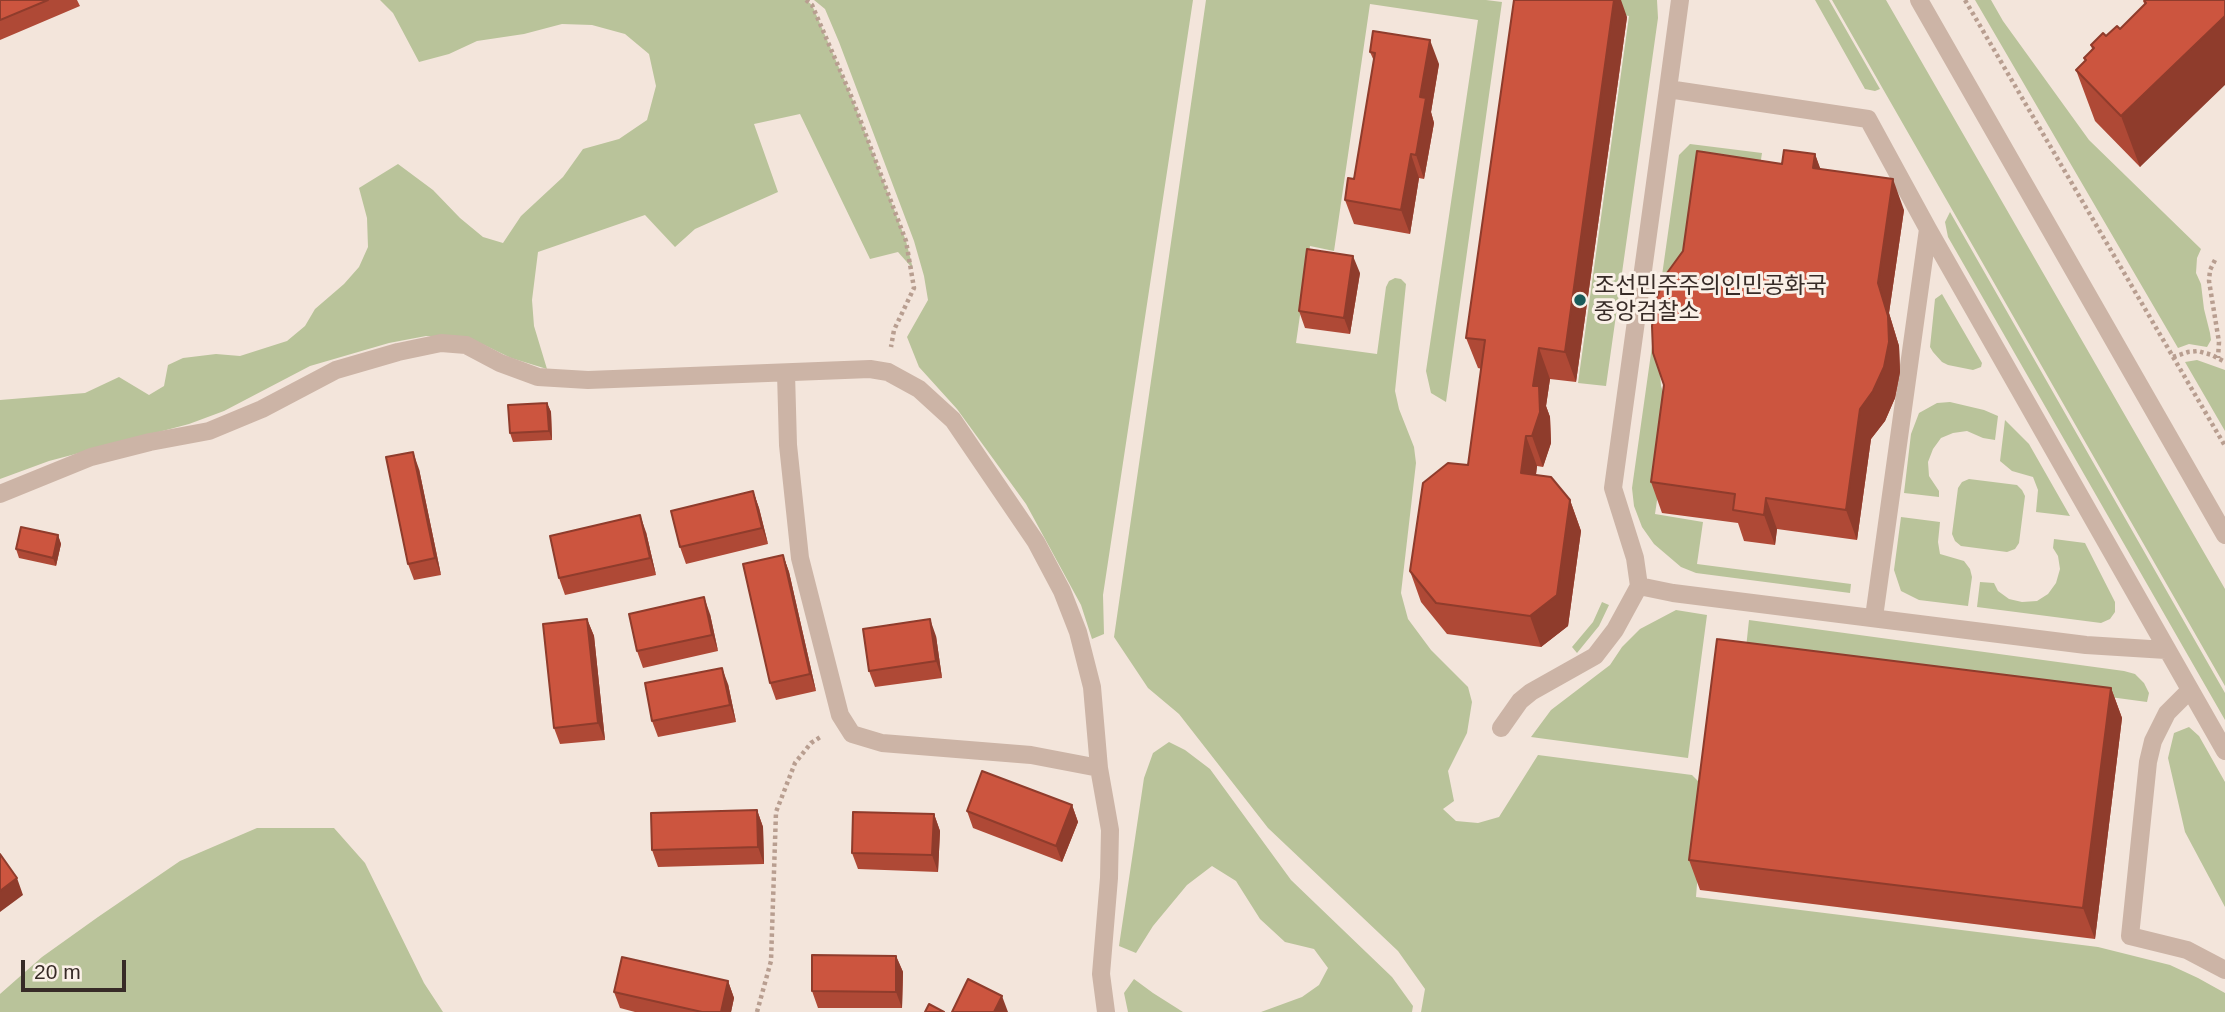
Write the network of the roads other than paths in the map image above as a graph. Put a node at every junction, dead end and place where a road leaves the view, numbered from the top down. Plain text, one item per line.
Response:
1 (1680, 0) edge
2 (1919, 0) edge
3 (1668, 89) junction
4 (1928, 229) junction
5 (786, 373) junction
6 (0, 494) edge
7 (2225, 535) edge
8 (1639, 586) junction
9 (1874, 617) junction
10 (2166, 650) junction
11 (2190, 690) junction
12 (1501, 728) dead end
13 (2225, 751) edge
14 (1099, 768) junction
15 (2225, 970) edge
16 (1106, 1012) edge

1 - 3 street
2 - 7 street
3 - 4 street
3 - 8 street
4 - 9 street
4 - 10 street
5 - 6 street
5 - 14 street
5 - 14 street
8 - 9 street
8 - 12 street
9 - 10 street
10 - 11 street
11 - 13 street
11 - 15 street
14 - 16 street

